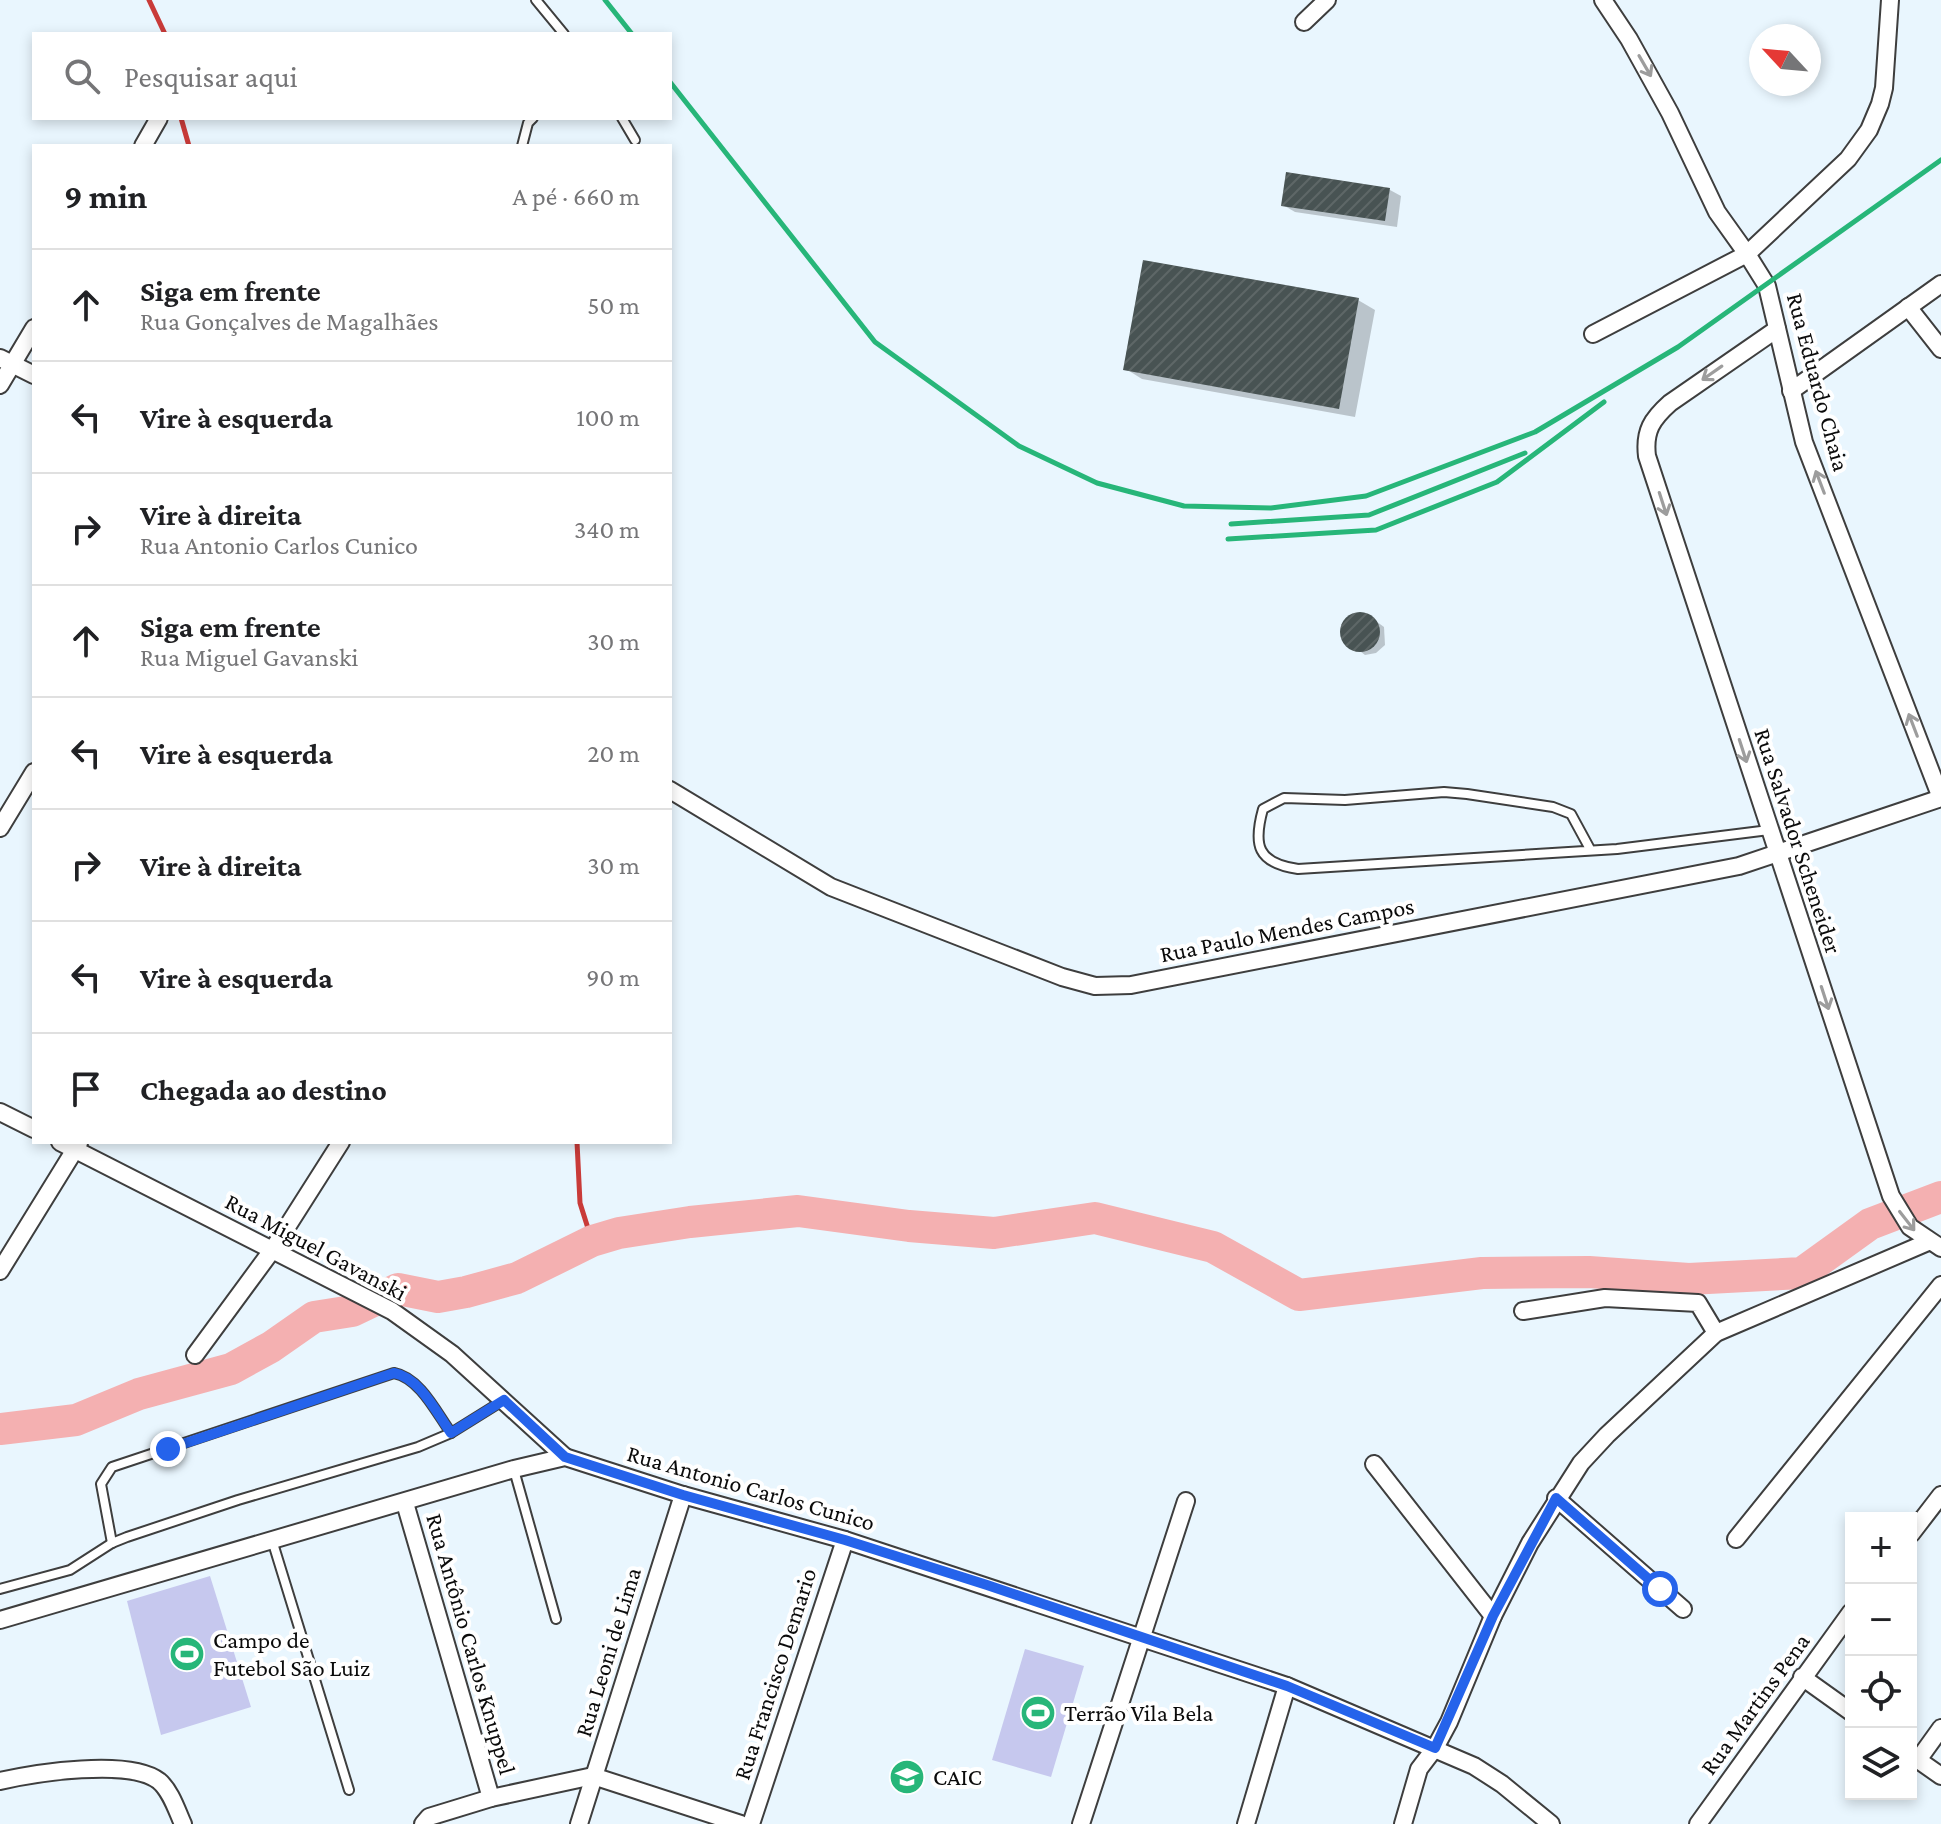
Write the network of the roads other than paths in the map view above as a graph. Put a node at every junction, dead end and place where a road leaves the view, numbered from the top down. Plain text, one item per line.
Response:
1 (536, 0) edge
2 (1327, 0) edge
3 (1603, 0) edge
4 (1890, 0) edge
5 (1304, 22) dead end
6 (562, 32) edge
7 (158, 120) edge
8 (531, 120) edge
9 (623, 120) edge
10 (635, 140) dead end
11 (144, 144) edge
12 (523, 144) edge
13 (1747, 254) junction
14 (1941, 284) edge
15 (1908, 307) junction
16 (1777, 329) junction
17 (32, 330) edge
18 (1593, 334) dead end
19 (1941, 349) edge
20 (6, 361) edge
21 (32, 374) edge
22 (0, 385) edge
23 (1791, 391) junction
24 (32, 775) edge
25 (672, 791) edge
26 (1941, 798) edge
27 (0, 828) edge
28 (1769, 830) junction
29 (1590, 849) junction
30 (1777, 854) junction
31 (0, 1112) edge
32 (32, 1128) edge
33 (340, 1144) edge
34 (71, 1145) edge
35 (1935, 1245) edge
36 (273, 1249) junction
37 (0, 1271) edge
38 (1941, 1285) edge
39 (1523, 1311) dead end
40 (1716, 1333) junction
41 (195, 1355) dead end
42 (504, 1400) junction
43 (451, 1433) junction
44 (565, 1457) junction
45 (1374, 1464) dead end
46 (514, 1469) junction
47 (683, 1495) junction
48 (1941, 1495) edge
49 (1556, 1498) junction
50 (1186, 1501) dead end
51 (405, 1503) junction
52 (1917, 1526) edge
53 (271, 1539) junction
54 (1736, 1539) dead end
55 (845, 1540) junction
56 (112, 1543) junction
57 (0, 1589) edge
58 (1683, 1609) dead end
59 (1493, 1616) junction
60 (556, 1619) dead end
61 (0, 1620) edge
62 (1845, 1620) edge
63 (1141, 1639) junction
64 (1802, 1677) junction
65 (1287, 1686) junction
66 (1845, 1708) edge
67 (1941, 1728) edge
68 (1435, 1748) junction
69 (1917, 1755) edge
70 (1917, 1758) edge
71 (593, 1776) junction
72 (1941, 1776) edge
73 (0, 1781) edge
74 (349, 1790) dead end
75 (491, 1798) junction
76 (426, 1821) edge
77 (183, 1824) edge
78 (579, 1824) edge
79 (741, 1824) edge
80 (751, 1824) edge
81 (1081, 1824) edge
82 (1246, 1824) edge
83 (1403, 1824) edge
84 (1551, 1824) edge
85 (1698, 1824) edge

1 - 6 lane
2 - 5 street
3 -> 13 street, Rua Eduardo Chaia
4 - 13 street
7 - 11 street
8 - 12 lane
9 - 10 lane
13 - 16 street, Rua Eduardo Chaia
13 - 18 street
14 - 15 street
15 - 19 street
15 - 23 street
16 - 23 street, Rua Eduardo Chaia
16 -> 28 street, Rua Salvador Scheneider
17 - 20 street
20 - 21 street
20 - 22 street
26 -> 23 street, Rua Eduardo Chaia
24 - 27 street
25 - 30 street, Rua Paulo Mendes Campos
26 - 30 street, Rua Paulo Mendes Campos
28 - 29 lane
28 - 30 street, Rua Salvador Scheneider
29 - 29 lane
30 -> 35 street, Rua Salvador Scheneider
31 - 32 street
33 - 36 street
34 - 36 street, Rua Miguel Gavanski
34 - 37 street
35 - 40 street
36 - 41 street
36 - 42 street, Rua Miguel Gavanski
38 - 54 street
39 - 40 street
40 - 49 street
42 - 43 lane
42 - 44 street, Rua Miguel Gavanski
43 - 56 lane
43 - 56 lane
44 - 46 street
44 - 47 street, Rua Antonio Carlos Cunico
45 - 59 street
46 - 51 street
46 - 60 lane
47 - 55 street, Rua Antonio Carlos Cunico
47 - 71 street, Rua Leoni de Lima
48 - 52 street
49 - 58 street
49 - 59 street
50 - 63 street
51 - 53 street
51 - 75 street, Rua Antônio Carlos Knuppel
53 - 61 street
53 - 74 lane
55 - 63 street, Rua Antonio Carlos Cunico
55 - 80 street, Rua Francisco Demario
56 - 57 lane
59 - 68 street
62 - 64 street, Rua Martins Pena
63 - 65 street, Rua Antonio Carlos Cunico
63 - 81 street
64 - 66 street
64 - 85 street, Rua Martins Pena
65 - 68 street, Rua Antonio Carlos Cunico
65 - 82 street
67 - 69 street
68 - 83 street
68 - 84 street, Rua Antonio Carlos Cunico
70 - 72 street
71 - 75 street
71 - 78 street, Rua Leoni de Lima
71 - 79 street
73 - 77 street
75 - 76 street

